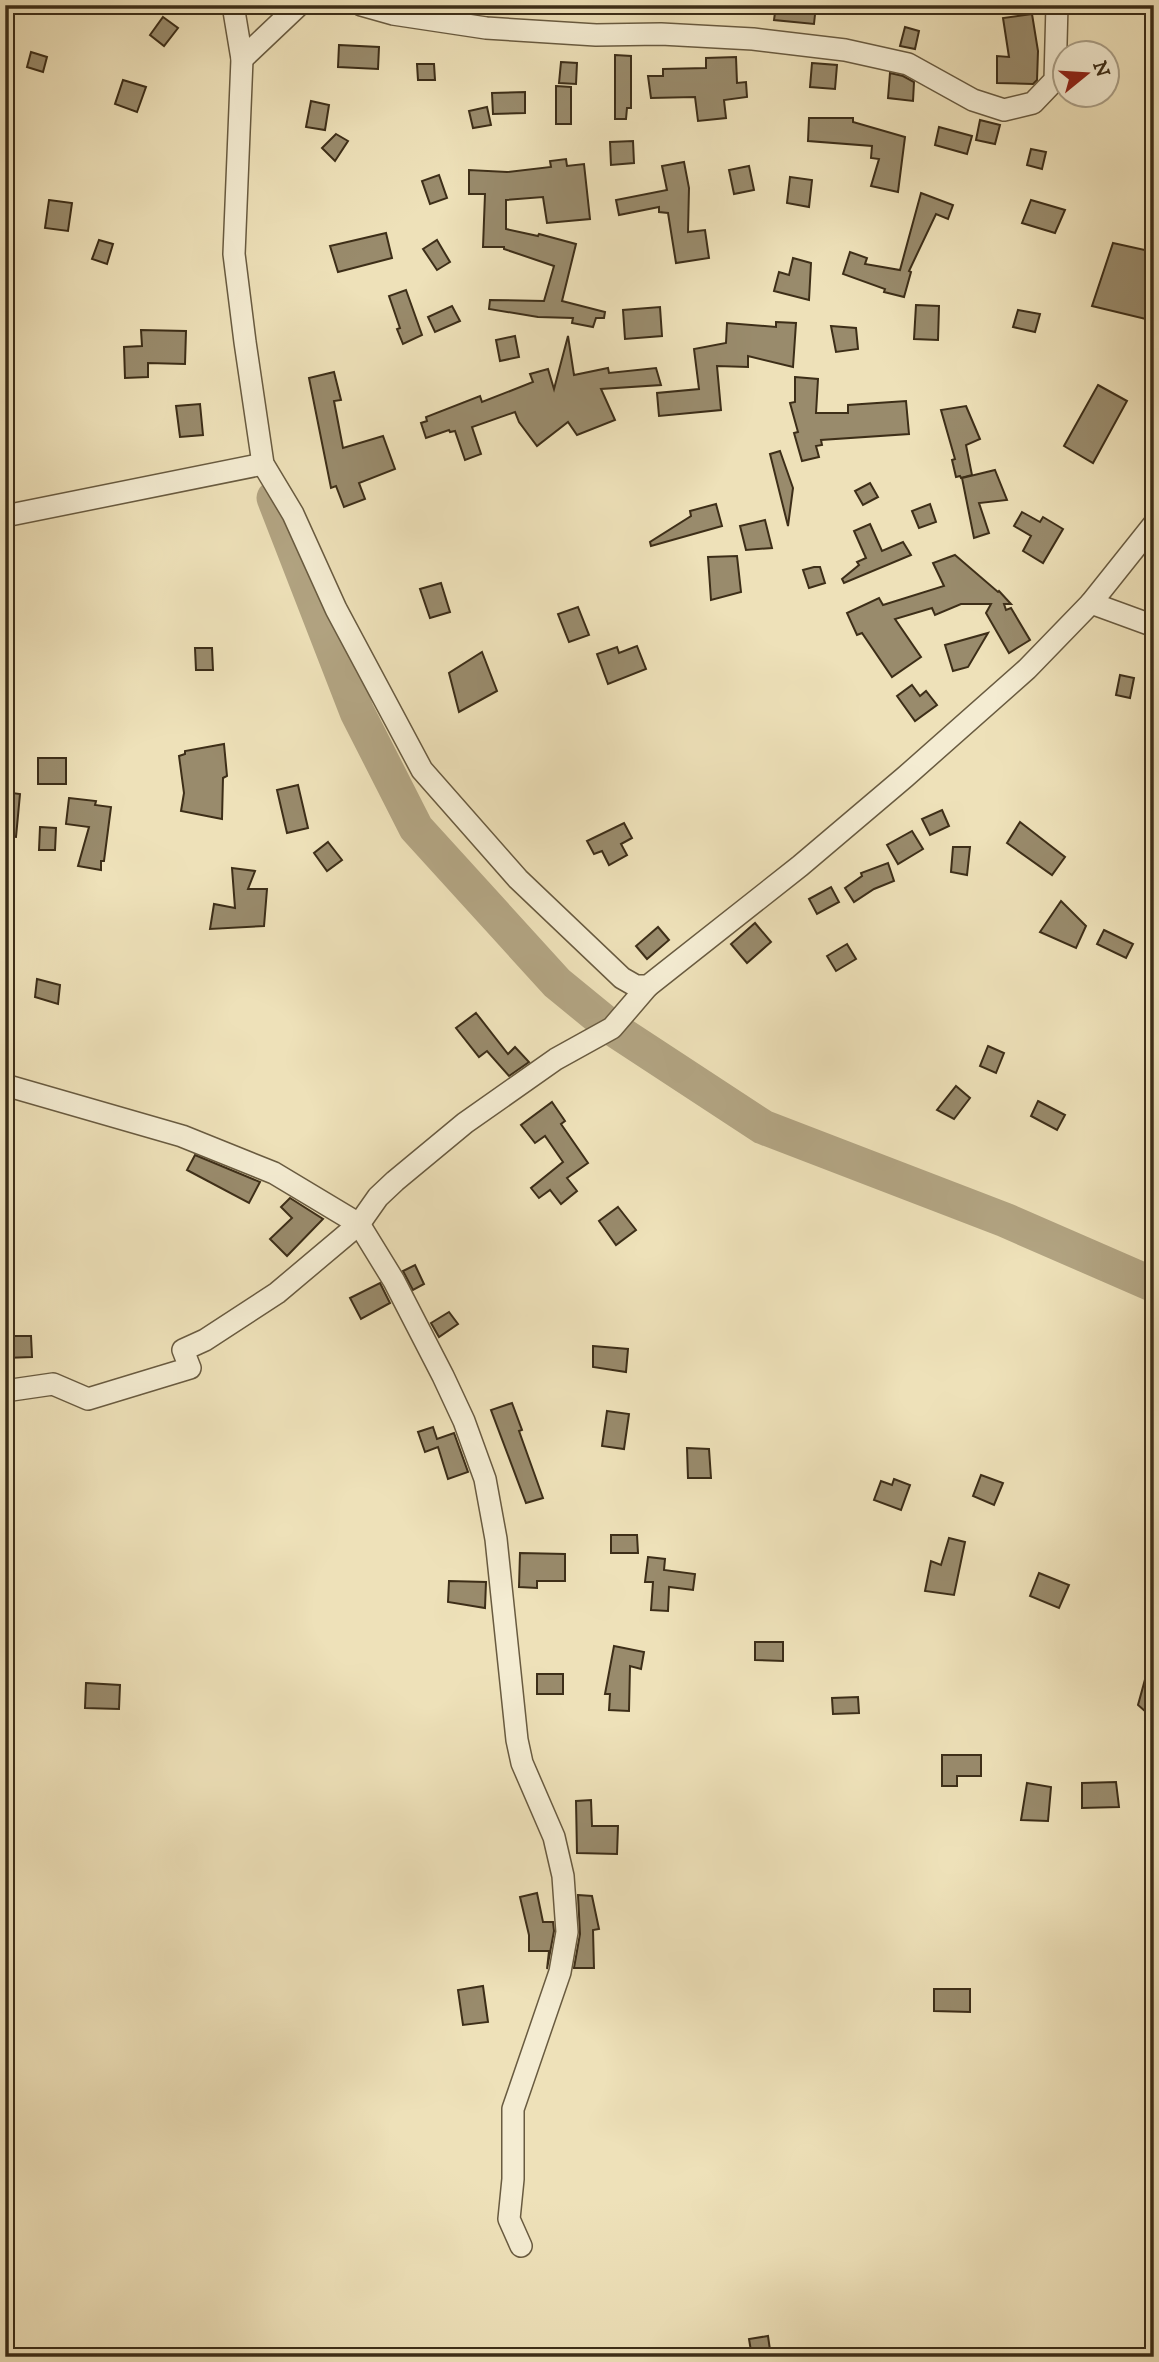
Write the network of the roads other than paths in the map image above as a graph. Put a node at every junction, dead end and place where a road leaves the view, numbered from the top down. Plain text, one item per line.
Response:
1 (233, 5) edge
2 (299, 5) edge
3 (361, 5) edge
4 (1057, 5) edge
5 (242, 59) junction
6 (263, 464) junction
7 (5, 516) edge
8 (1154, 524) edge
9 (1091, 603) junction
10 (1154, 626) edge
11 (648, 986) junction
12 (5, 1085) edge
13 (359, 1223) junction
14 (5, 1391) edge
15 (521, 2246) dead end

1 - 5 street
2 - 5 street
3 - 4 street
5 - 6 street
6 - 7 street
6 - 11 street
8 - 9 street
9 - 10 street
9 - 11 street
11 - 13 street
12 - 13 street
13 - 14 street
13 - 15 street

